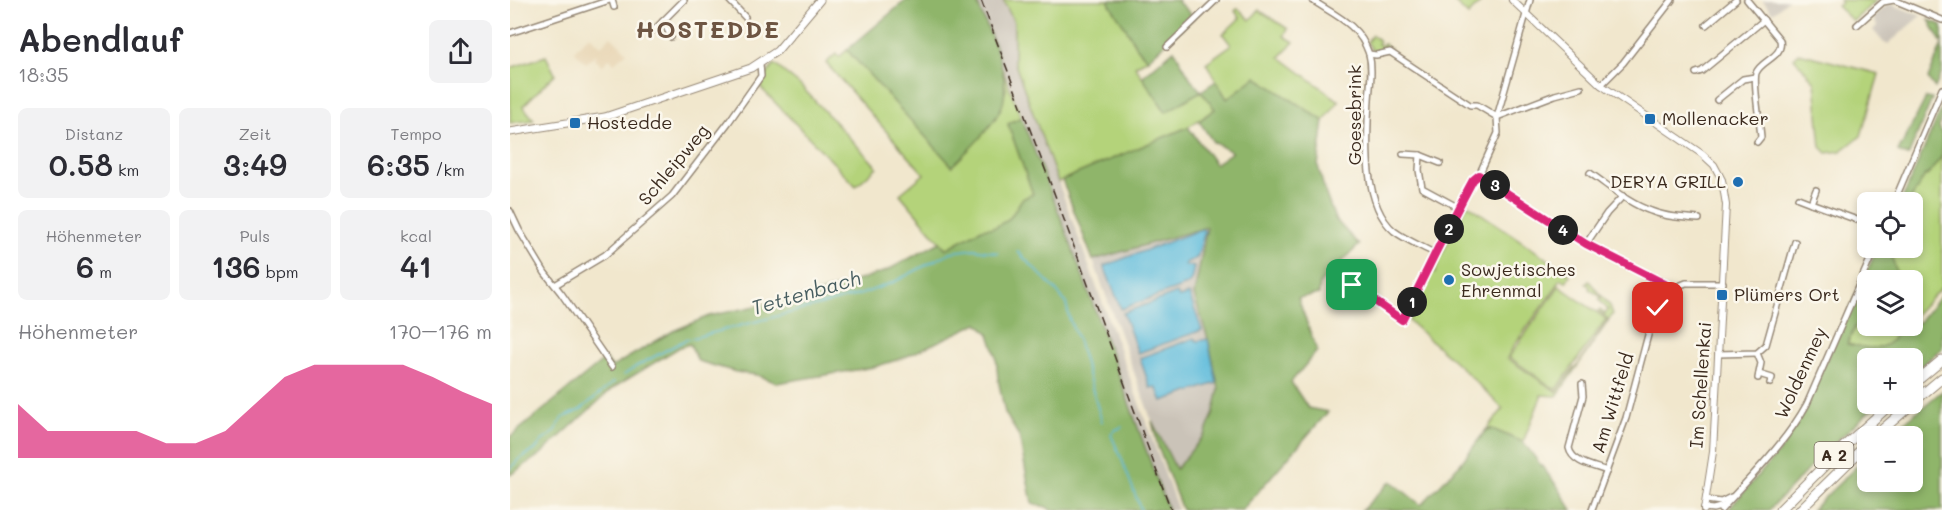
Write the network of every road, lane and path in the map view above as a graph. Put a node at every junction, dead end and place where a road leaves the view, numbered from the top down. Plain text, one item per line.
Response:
1 (684, 0) edge
2 (729, 0) edge
3 (820, 0) edge
4 (1216, 0) edge
5 (1312, 0) edge
6 (1512, 0) edge
7 (1530, 0) edge
8 (1671, 0) edge
9 (1736, 0) edge
10 (1747, 0) edge
11 (612, 2) edge
12 (1526, 13) junction
13 (745, 17) dead end
14 (1764, 20) junction
15 (1942, 20) edge
16 (663, 21) junction
17 (1706, 25) dead end
18 (1857, 25) dead end
19 (654, 30) dead end
20 (510, 33) edge
21 (671, 37) dead end
22 (1167, 47) dead end
23 (1370, 54) junction
24 (760, 64) junction
25 (1696, 73) dead end
26 (1755, 77) junction
27 (1562, 85) dead end
28 (1601, 85) junction
29 (1581, 88) dead end
30 (1942, 88) edge
31 (1564, 92) junction
32 (1717, 100) dead end
33 (1497, 117) junction
34 (510, 132) edge
35 (1757, 142) dead end
36 (1403, 154) dead end
37 (1420, 155) junction
38 (1440, 163) dead end
39 (1590, 172) dead end
40 (1479, 175) junction
41 (1816, 190) dead end
42 (1898, 192) edge
43 (1623, 196) junction
44 (1798, 198) dead end
45 (1811, 203) junction
46 (1459, 207) junction
47 (510, 211) edge
48 (1699, 219) dead end
49 (1857, 221) edge
50 (1795, 242) dead end
51 (1586, 244) junction
52 (1434, 253) junction
53 (1871, 258) edge
54 (1336, 269) dead end
55 (1722, 283) junction
56 (555, 285) junction
57 (1671, 289) junction
58 (1757, 353) junction
59 (1718, 354) junction
60 (1942, 360) edge
61 (612, 367) dead end
62 (1923, 375) edge
63 (1942, 378) edge
64 (1770, 382) dead end
65 (1582, 384) dead end
66 (1923, 394) edge
67 (1880, 414) edge
68 (1900, 414) edge
69 (1886, 426) edge
70 (1857, 454) edge
71 (1607, 471) junction
72 (1732, 497) junction
73 (1706, 500) junction
74 (1723, 508) edge
75 (1704, 509) edge
76 (1592, 510) edge
77 (1780, 510) edge
78 (1800, 510) edge

1 - 16 street
2 - 13 street
3 - 24 main road
4 - 22 street
5 - 23 street
6 - 12 street, Im Schellenkai
7 - 12 street
8 - 28 street
9 - 17 street
10 - 14 street
11 - 20 street
12 - 28 street, Im Schellenkai
12 - 33 street
14 - 25 street
14 - 26 street
15 - 18 street
16 - 19 street
16 - 21 street
23 - 33 street
23 - 52 street, Goesebrink
24 - 34 main road
24 - 56 street, Schleipweg
26 - 32 street
26 - 35 street
27 - 31 street
28 - 55 street, Im Schellenkai
29 - 31 street
30 - 42 street
31 - 33 street
33 - 40 street
36 - 37 street
37 - 38 street
37 - 46 street
39 - 43 street
40 - 46 street
40 - 51 street
41 - 45 street
43 - 48 street
43 - 51 street
44 - 45 street
45 - 49 street
46 - 52 street
47 - 56 street
50 - 58 street
51 - 57 street
52 - 54 street
53 - 72 street, Woldenmey
55 - 57 street
55 - 59 street, Im Schellenkai
56 - 61 street
57 - 71 street, Am Wittfeld
58 - 59 street
58 - 64 street
59 - 73 street, Im Schellenkai
60 - 62 highway
63 - 66 highway, A 2
65 - 71 street
67 - 77 highway, A 2
68 - 69 highway, A 2
70 - 78 highway, A 2
71 - 76 street, Am Wittfeld
72 - 73 street
72 - 74 street, Woldenmey
73 - 75 street, Im Schellenkai
74 - 75 street, Woldenmey

